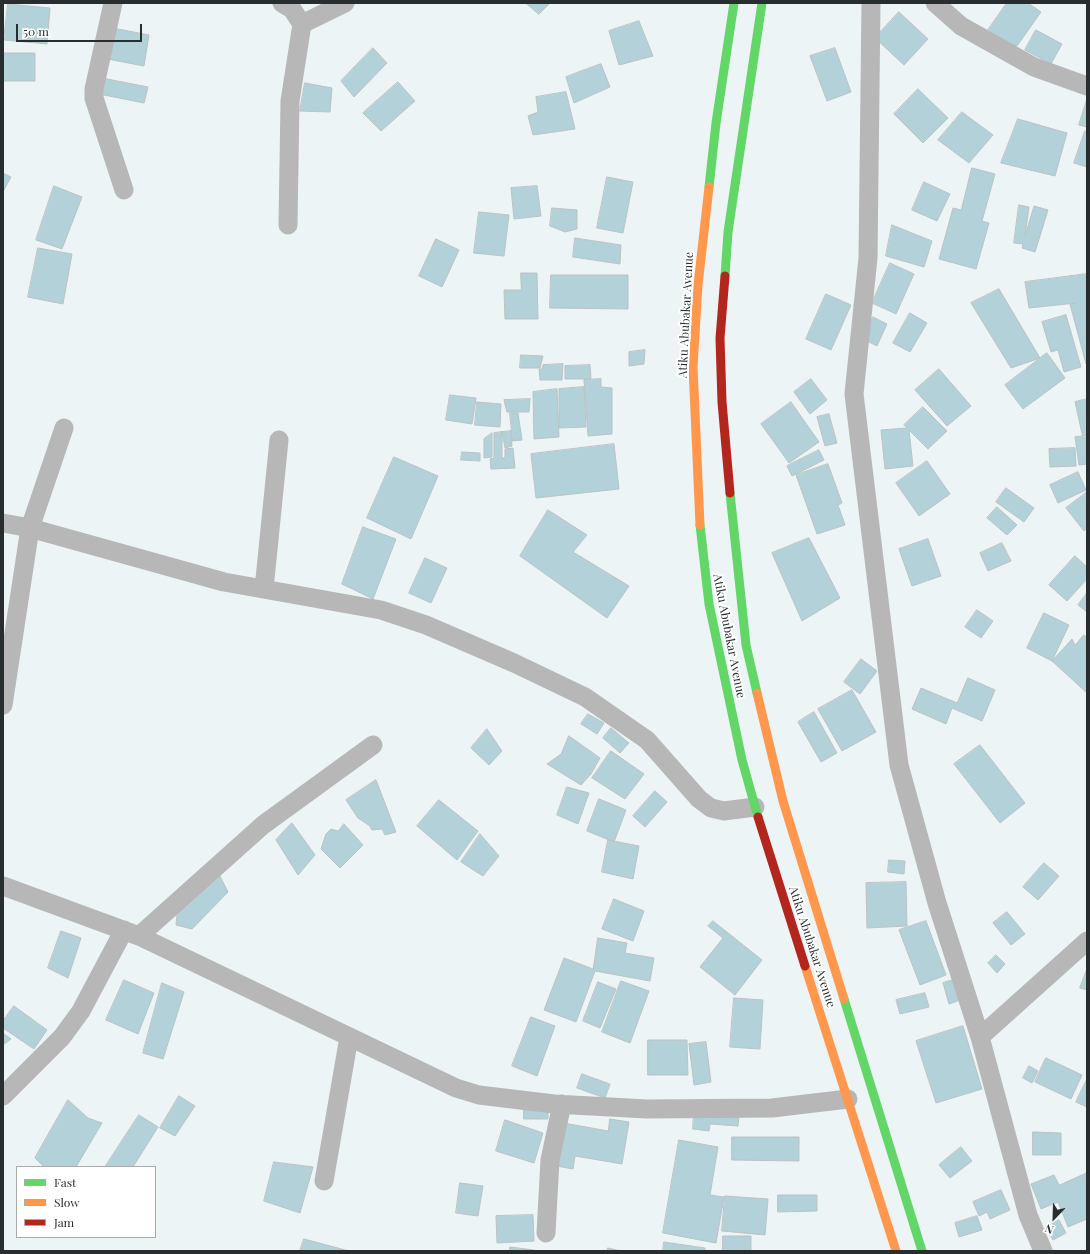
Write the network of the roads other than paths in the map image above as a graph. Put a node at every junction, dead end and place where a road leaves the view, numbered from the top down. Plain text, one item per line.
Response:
1 (113, 3) edge
2 (282, 3) edge
3 (345, 3) edge
4 (734, 3) edge
5 (762, 3) edge
6 (871, 3) edge
7 (935, 3) edge
8 (302, 24) junction
9 (1087, 86) edge
10 (124, 190) dead end
11 (288, 225) dead end
12 (64, 428) dead end
13 (278, 440) dead end
14 (3, 523) edge
15 (30, 528) junction
16 (264, 589) junction
17 (3, 706) edge
18 (373, 745) dead end
19 (755, 807) junction
20 (3, 886) edge
21 (131, 933) junction
22 (1087, 939) edge
23 (349, 1037) junction
24 (980, 1037) junction
25 (3, 1096) edge
26 (848, 1099) junction
27 (562, 1104) junction
28 (324, 1181) dead end
29 (546, 1233) dead end
30 (896, 1251) edge
31 (922, 1251) edge
32 (1043, 1251) edge

1 - 10 street
2 - 8 street
3 - 8 street
4 - 19 main road, Atiku Abubakar Avenue
5 - 31 main road, Atiku Abubakar Avenue
6 - 24 street
7 - 9 street
8 - 11 street
12 - 15 street
13 - 16 street
14 - 15 street
15 - 16 street
15 - 17 street
16 - 19 street
18 - 21 street
19 - 26 main road, Atiku Abubakar Avenue
20 - 21 street
21 - 23 street
21 - 25 street
22 - 24 street
23 - 27 street
23 - 28 street
24 - 32 street
26 - 27 street
26 - 30 main road, Atiku Abubakar Avenue
27 - 29 street

